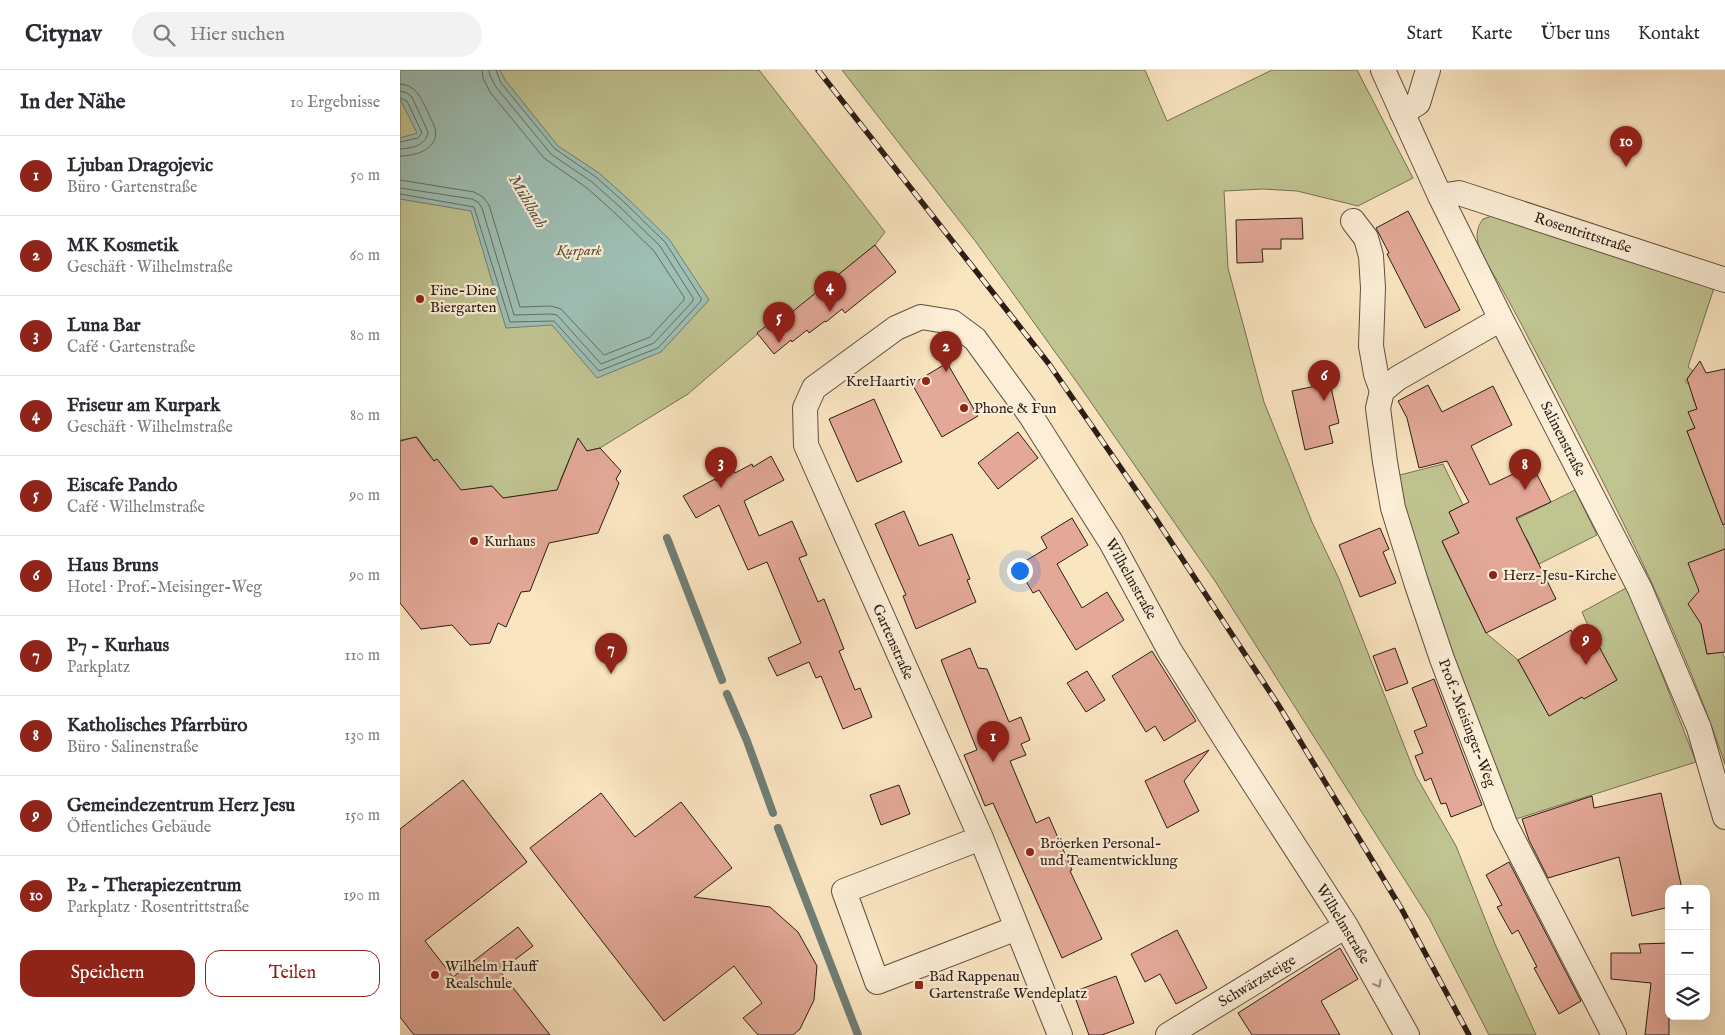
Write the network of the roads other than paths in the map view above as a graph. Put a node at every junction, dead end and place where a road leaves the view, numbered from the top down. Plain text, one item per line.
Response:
1 (1383, 70) edge
2 (1428, 70) edge
3 (1402, 113) junction
4 (1440, 196) junction
5 (1353, 221) dead end
6 (1725, 280) edge
7 (1501, 319) junction
8 (1382, 391) junction
9 (806, 445) joint
10 (1725, 817) edge
11 (980, 838) junction
12 (1346, 926) junction
13 (1017, 928) junction
14 (1060, 1035) edge
15 (1168, 1035) edge
16 (1407, 1035) edge
17 (1614, 1035) edge

1 - 3 street, Salinenstraße
2 - 3 street
3 - 4 street, Salinenstraße
4 - 6 street, Rosentrittstraße
4 - 7 street, Salinenstraße
5 - 8 street, Prof.-Meisinger-Weg
7 - 8 street
7 - 10 street, Salinenstraße
8 - 17 street, Prof.-Meisinger-Weg
9 - 11 street, Gartenstraße
9 - 12 street, Wilhelmstraße
11 - 13 street, Gartenstraße
11 - 13 street
12 - 15 street, Schwärzsteige
12 -> 16 street, Wilhelmstraße
13 - 14 street, Gartenstraße

